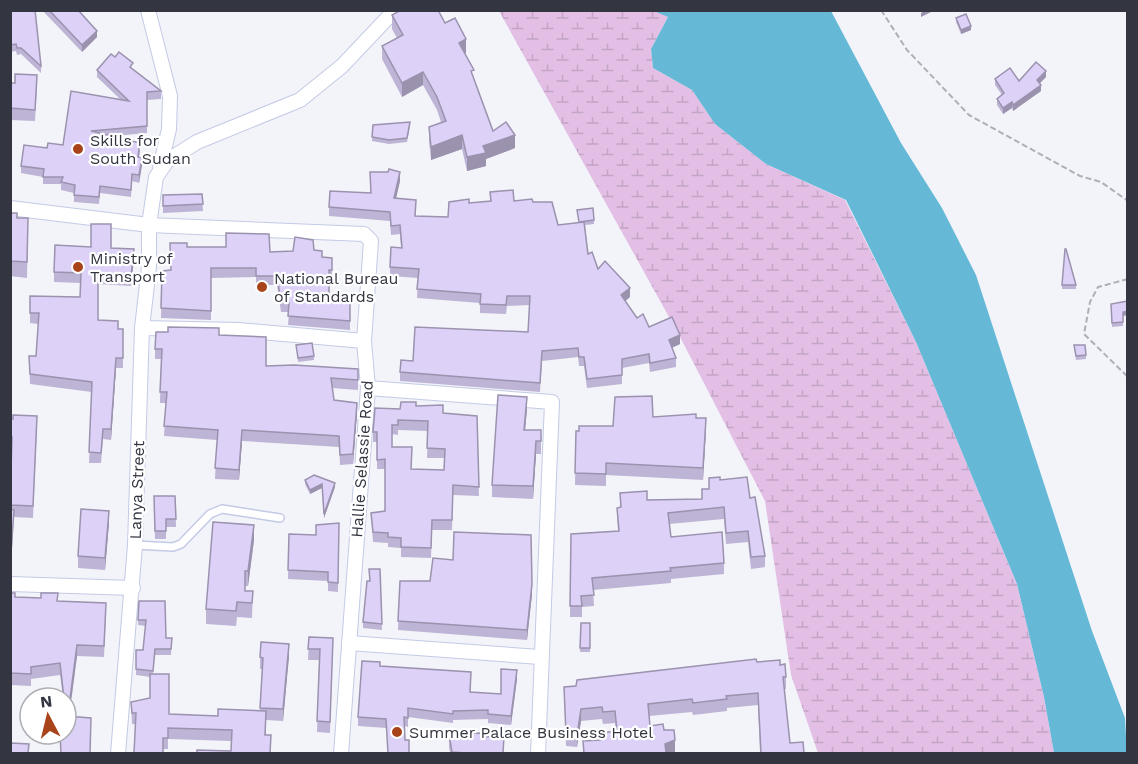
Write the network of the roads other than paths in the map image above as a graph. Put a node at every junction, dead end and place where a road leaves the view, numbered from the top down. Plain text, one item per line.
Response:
1 (148, 10) edge
2 (394, 10) edge
3 (159, 170) junction
4 (10, 208) edge
5 (149, 225) junction
6 (142, 328) junction
7 (364, 341) junction
8 (369, 388) junction
9 (280, 518) dead end
10 (135, 545) junction
11 (10, 584) edge
12 (133, 588) junction
13 (349, 643) junction
14 (540, 657) junction
15 (118, 753) edge
16 (340, 753) edge
17 (538, 753) edge

1 - 3 street, Lanya Street
2 - 3 street
3 - 5 street, Lanya Street
4 - 5 street, Hallie Selassie Road
5 - 6 street, Lanya Street
5 - 7 street, Hallie Selassie Road
6 - 7 street
6 - 10 street, Lanya Street
7 - 8 street, Hallie Selassie Road
8 - 13 street, Hallie Selassie Road
8 - 14 street
9 - 10 lane
10 - 12 street, Lanya Street
11 - 12 street
12 - 15 street, Lanya Street
13 - 14 street
13 - 16 street, Hallie Selassie Road
14 - 17 street

